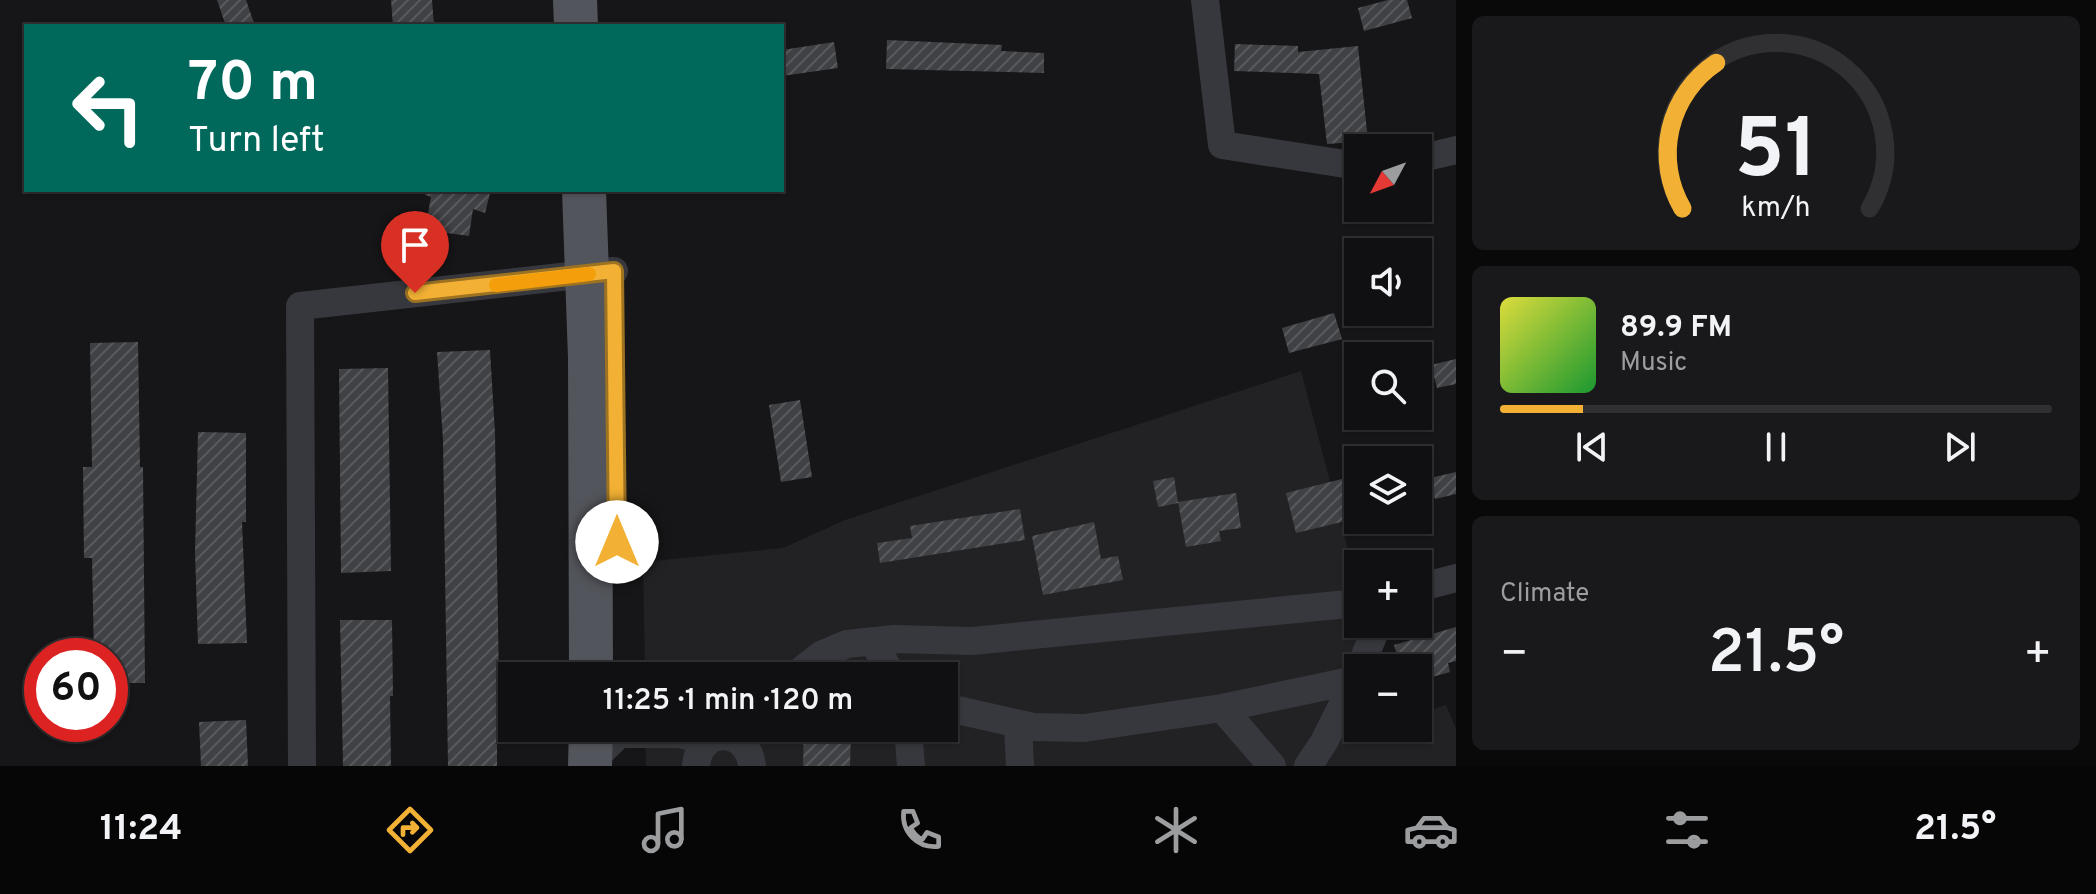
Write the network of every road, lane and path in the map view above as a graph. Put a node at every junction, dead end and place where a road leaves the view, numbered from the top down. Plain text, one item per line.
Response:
1 (575, 0) edge
2 (603, 0) edge
3 (1205, 0) edge
4 (576, 24) edge
5 (604, 24) edge
6 (1456, 150) edge
7 (1432, 156) edge
8 (1344, 164) edge
9 (584, 192) edge
10 (612, 192) edge
11 (600, 273) junction
12 (1456, 578) edge
13 (1432, 584) edge
14 (1344, 604) edge
15 (873, 641) junction
16 (591, 662) edge
17 (618, 662) edge
18 (815, 662) edge
19 (884, 662) edge
20 (1344, 678) edge
21 (1344, 702) edge
22 (1222, 708) junction
23 (958, 710) edge
24 (1018, 724) junction
25 (909, 742) edge
26 (715, 743) edge
27 (603, 750) edge
28 (302, 766) edge
29 (752, 766) edge
30 (911, 766) edge
31 (1020, 766) edge
32 (1272, 766) edge
33 (1308, 766) edge

1 - 4 main road
2 - 5 main road
3 - 8 street
6 - 7 street
9 - 11 main road
10 - 11 main road
11 - 16 main road
11 - 17 main road
11 - 28 street
12 - 13 street
14 - 15 street
15 - 18 street
15 - 19 street
20 - 22 street
21 - 33 street
22 - 24 street
22 - 32 street
23 - 24 street
24 - 31 street
25 - 30 street
26 - 27 street
26 - 29 street

